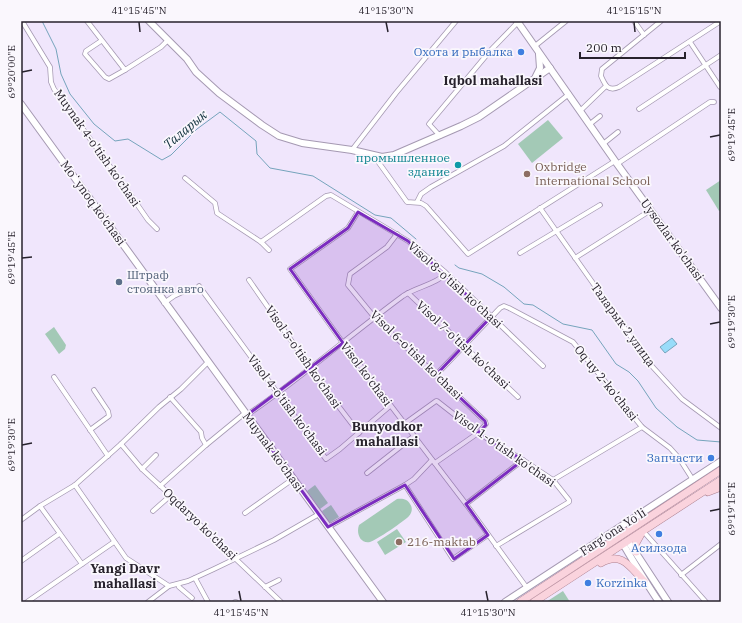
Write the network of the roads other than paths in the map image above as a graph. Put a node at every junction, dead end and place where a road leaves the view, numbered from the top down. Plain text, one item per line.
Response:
1 (22, 21) edge
2 (86, 21) edge
3 (149, 21) edge
4 (456, 21) edge
5 (517, 21) edge
6 (566, 21) edge
7 (634, 21) edge
8 (661, 21) edge
9 (720, 21) edge
10 (644, 35) junction
11 (101, 40) junction
12 (168, 41) junction
13 (690, 42) junction
14 (536, 49) junction
15 (721, 55) edge
16 (705, 65) junction
17 (550, 68) junction
18 (125, 70) junction
19 (536, 78) junction
20 (606, 86) junction
21 (721, 86) edge
22 (568, 94) junction
23 (714, 102) dead end
24 (21, 104) edge
25 (639, 109) dead end
26 (580, 111) junction
27 (600, 116) dead end
28 (590, 124) junction
29 (618, 132) dead end
30 (440, 136) junction
31 (603, 144) junction
32 (352, 150) junction
33 (374, 155) junction
34 (616, 162) junction
35 (185, 178) dead end
36 (416, 202) junction
37 (600, 205) dead end
38 (540, 208) junction
39 (651, 210) junction
40 (358, 212) junction
41 (157, 229) dead end
42 (556, 232) junction
43 (397, 234) junction
44 (261, 242) junction
45 (269, 250) dead end
46 (520, 253) dead end
47 (575, 258) junction
48 (446, 274) junction
49 (249, 280) dead end
50 (199, 286) dead end
51 (189, 289) dead end
52 (408, 293) junction
53 (164, 303) junction
54 (721, 308) edge
55 (491, 317) junction
56 (375, 318) junction
57 (343, 343) junction
58 (464, 346) junction
59 (208, 362) junction
60 (543, 366) dead end
61 (311, 369) junction
62 (436, 375) junction
63 (54, 377) dead end
64 (94, 390) dead end
65 (278, 394) junction
66 (518, 396) dead end
67 (170, 397) junction
68 (390, 406) junction
69 (246, 414) junction
70 (404, 424) junction
71 (642, 427) junction
72 (721, 428) edge
73 (90, 430) junction
74 (478, 433) junction
75 (359, 434) junction
76 (414, 436) junction
77 (121, 444) junction
78 (206, 445) junction
79 (156, 455) dead end
80 (108, 456) junction
81 (523, 460) junction
82 (433, 462) junction
83 (721, 462) edge
84 (142, 469) junction
85 (721, 469) edge
86 (367, 473) dead end
87 (293, 479) junction
88 (553, 480) junction
89 (693, 480) junction
90 (721, 480) edge
91 (75, 485) junction
92 (405, 485) junction
93 (160, 486) junction
94 (721, 487) edge
95 (171, 495) junction
96 (698, 496) junction
97 (466, 504) junction
98 (40, 506) junction
99 (152, 511) dead end
100 (245, 513) dead end
101 (319, 514) junction
102 (21, 520) edge
103 (328, 527) junction
104 (643, 531) junction
105 (59, 534) junction
106 (488, 535) junction
107 (624, 541) junction
108 (114, 542) junction
109 (721, 544) edge
110 (496, 546) junction
111 (636, 552) junction
112 (235, 558) junction
113 (21, 561) edge
114 (82, 564) junction
115 (577, 574) junction
116 (681, 575) junction
117 (195, 578) junction
118 (279, 580) dead end
119 (644, 581) junction
120 (178, 584) junction
121 (169, 586) junction
122 (266, 587) junction
123 (526, 588) junction
124 (192, 598) dead end
125 (27, 602) edge
126 (148, 602) edge
127 (208, 602) edge
128 (279, 602) edge
129 (383, 602) edge
130 (505, 602) edge
131 (520, 602) edge
132 (534, 602) edge
133 (659, 602) edge
134 (668, 602) edge
135 (706, 602) edge

1 - 41 street, Muynak 4-o'tish ko'chasi
2 - 11 street
3 - 12 street
4 - 32 street
5 - 14 street, Uysozlar ko'chasi
5 - 30 street
6 - 14 street
7 - 10 street
8 - 10 street
9 - 13 street
10 - 20 street
11 - 18 street
11 - 18 street
12 - 18 street
12 - 32 street
13 - 16 street
13 - 20 street
14 - 17 street, Uysozlar ko'chasi
14 - 19 street
15 - 16 street
16 - 21 street
16 - 25 street
17 - 19 street
17 - 22 street, Uysozlar ko'chasi
19 - 30 street
20 - 26 street
22 - 26 street, Uysozlar ko'chasi
22 - 36 street
23 - 34 street
24 - 53 street, Moʻynoq ko'chasi
26 - 28 street, Uysozlar ko'chasi
27 - 28 street
28 - 31 street, Uysozlar ko'chasi
29 - 31 street
30 - 33 street
31 - 34 street, Uysozlar ko'chasi
32 - 33 street
33 - 36 street
34 - 38 street
34 - 39 street, Uysozlar ko'chasi
35 - 44 street
36 - 38 street
37 - 42 street
38 - 42 street, Таларык 2 улица
39 - 47 street
39 - 54 street, Uysozlar ko'chasi
40 - 43 street, Visol 8-o'tish ko'chasi
40 - 44 street, Visol 8-o'tish ko'chasi
40 - 57 street, Visol ko'chasi
42 - 46 street
42 - 47 street, Таларык 2 улица
43 - 48 street, Visol 8-o'tish ko'chasi
43 - 56 street, Visol 6-o'tish ko'chasi
44 - 45 street
47 - 72 street, Таларык 2 улица
48 - 52 street
48 - 55 street, Visol 8-o'tish ko'chasi
49 - 61 street, Visol 5-o'tish ko'chasi
50 - 65 street, Visol 4-o'tish ko'chasi
51 - 53 street
52 - 56 street
52 - 58 street, Visol 7-o'tish ko'chasi
53 - 59 street, Muynak ko'chasi
55 - 58 street, Oq uy 2-ko'chasi
55 - 60 street, Visol 8-o'tish ko'chasi
55 - 71 street, Oq uy 2-ko'chasi
56 - 57 street
56 - 62 street, Visol 6-o'tish ko'chasi
57 - 61 street
57 - 68 street, Visol ko'chasi
58 - 62 street, Oq uy 2-ko'chasi
58 - 66 street, Visol 7-o'tish ko'chasi
59 - 67 street
59 - 69 street, Muynak ko'chasi
61 - 65 street
61 - 75 street, Visol 5-o'tish ko'chasi
62 - 74 street, Visol 6-o'tish ko'chasi
63 - 73 street
64 - 73 street
65 - 69 street
65 - 75 street, Visol 4-o'tish ko'chasi
67 - 77 street
67 - 78 street
68 - 70 street, Visol ko'chasi
68 - 75 street, Visol 4-o'tish ko'chasi
69 - 78 street
69 - 87 street, Muynak ko'chasi
70 - 74 street, Visol 1-o'tish ko'chasi
70 - 76 street, Visol ko'chasi
71 - 88 street
71 - 89 street, Oq uy 2-ko'chasi
73 - 80 street
74 - 81 street, Visol 1-o'tish ko'chasi
74 - 82 street
76 - 82 street, Visol ko'chasi
76 - 86 street
77 - 80 street
77 - 84 street, Oqdaryo ko'chasi
78 - 93 street
79 - 84 street
80 - 91 street
81 - 88 street, Visol 1-o'tish ko'chasi
81 - 97 street
82 - 92 street
82 - 97 street, Visol ko'chasi
83 - 89 street, Farg'ona Yo'li
84 - 93 street, Oqdaryo ko'chasi
85 - 107 main road
87 - 100 street
87 - 101 street, Muynak ko'chasi
88 - 110 street, Visol 1-o'tish ko'chasi
89 - 123 street, Farg'ona Yo'li
90 - 96 main road, Farg'ona Yo'li
91 - 98 street
91 - 108 street
92 - 103 street
92 - 106 street
93 - 95 street, Oqdaryo ko'chasi
94 - 96 main road
95 - 99 street
95 - 112 street, Oqdaryo ko'chasi
96 - 104 main road, Farg'ona Yo'li
97 - 106 street, Visol ko'chasi
98 - 102 street
98 - 105 street
101 - 103 street, Muynak ko'chasi
101 - 112 street
103 - 129 street, Muynak ko'chasi
104 - 107 main road, Farg'ona Yo'li
104 - 111 main road
104 - 116 street
105 - 113 street
105 - 114 street
106 - 110 street, Visol ko'chasi
107 - 111 street
107 - 115 main road, Farg'ona Yo'li
107 - 119 street
107 - 131 main road, Farg'ona Yo'li
108 - 114 street
108 - 121 street
109 - 116 street
110 - 123 street, Visol ko'chasi
111 - 134 street
112 - 117 street
112 - 122 street, Oqdaryo ko'chasi
114 - 125 street
115 - 119 main road
115 - 132 main road, Farg'ona Yo'li
116 - 135 street
117 - 120 street
117 - 127 street
118 - 122 street
119 - 133 street
120 - 121 street
120 - 124 street
121 - 126 street
122 - 128 street, Oqdaryo ko'chasi
123 - 130 street, Farg'ona Yo'li

